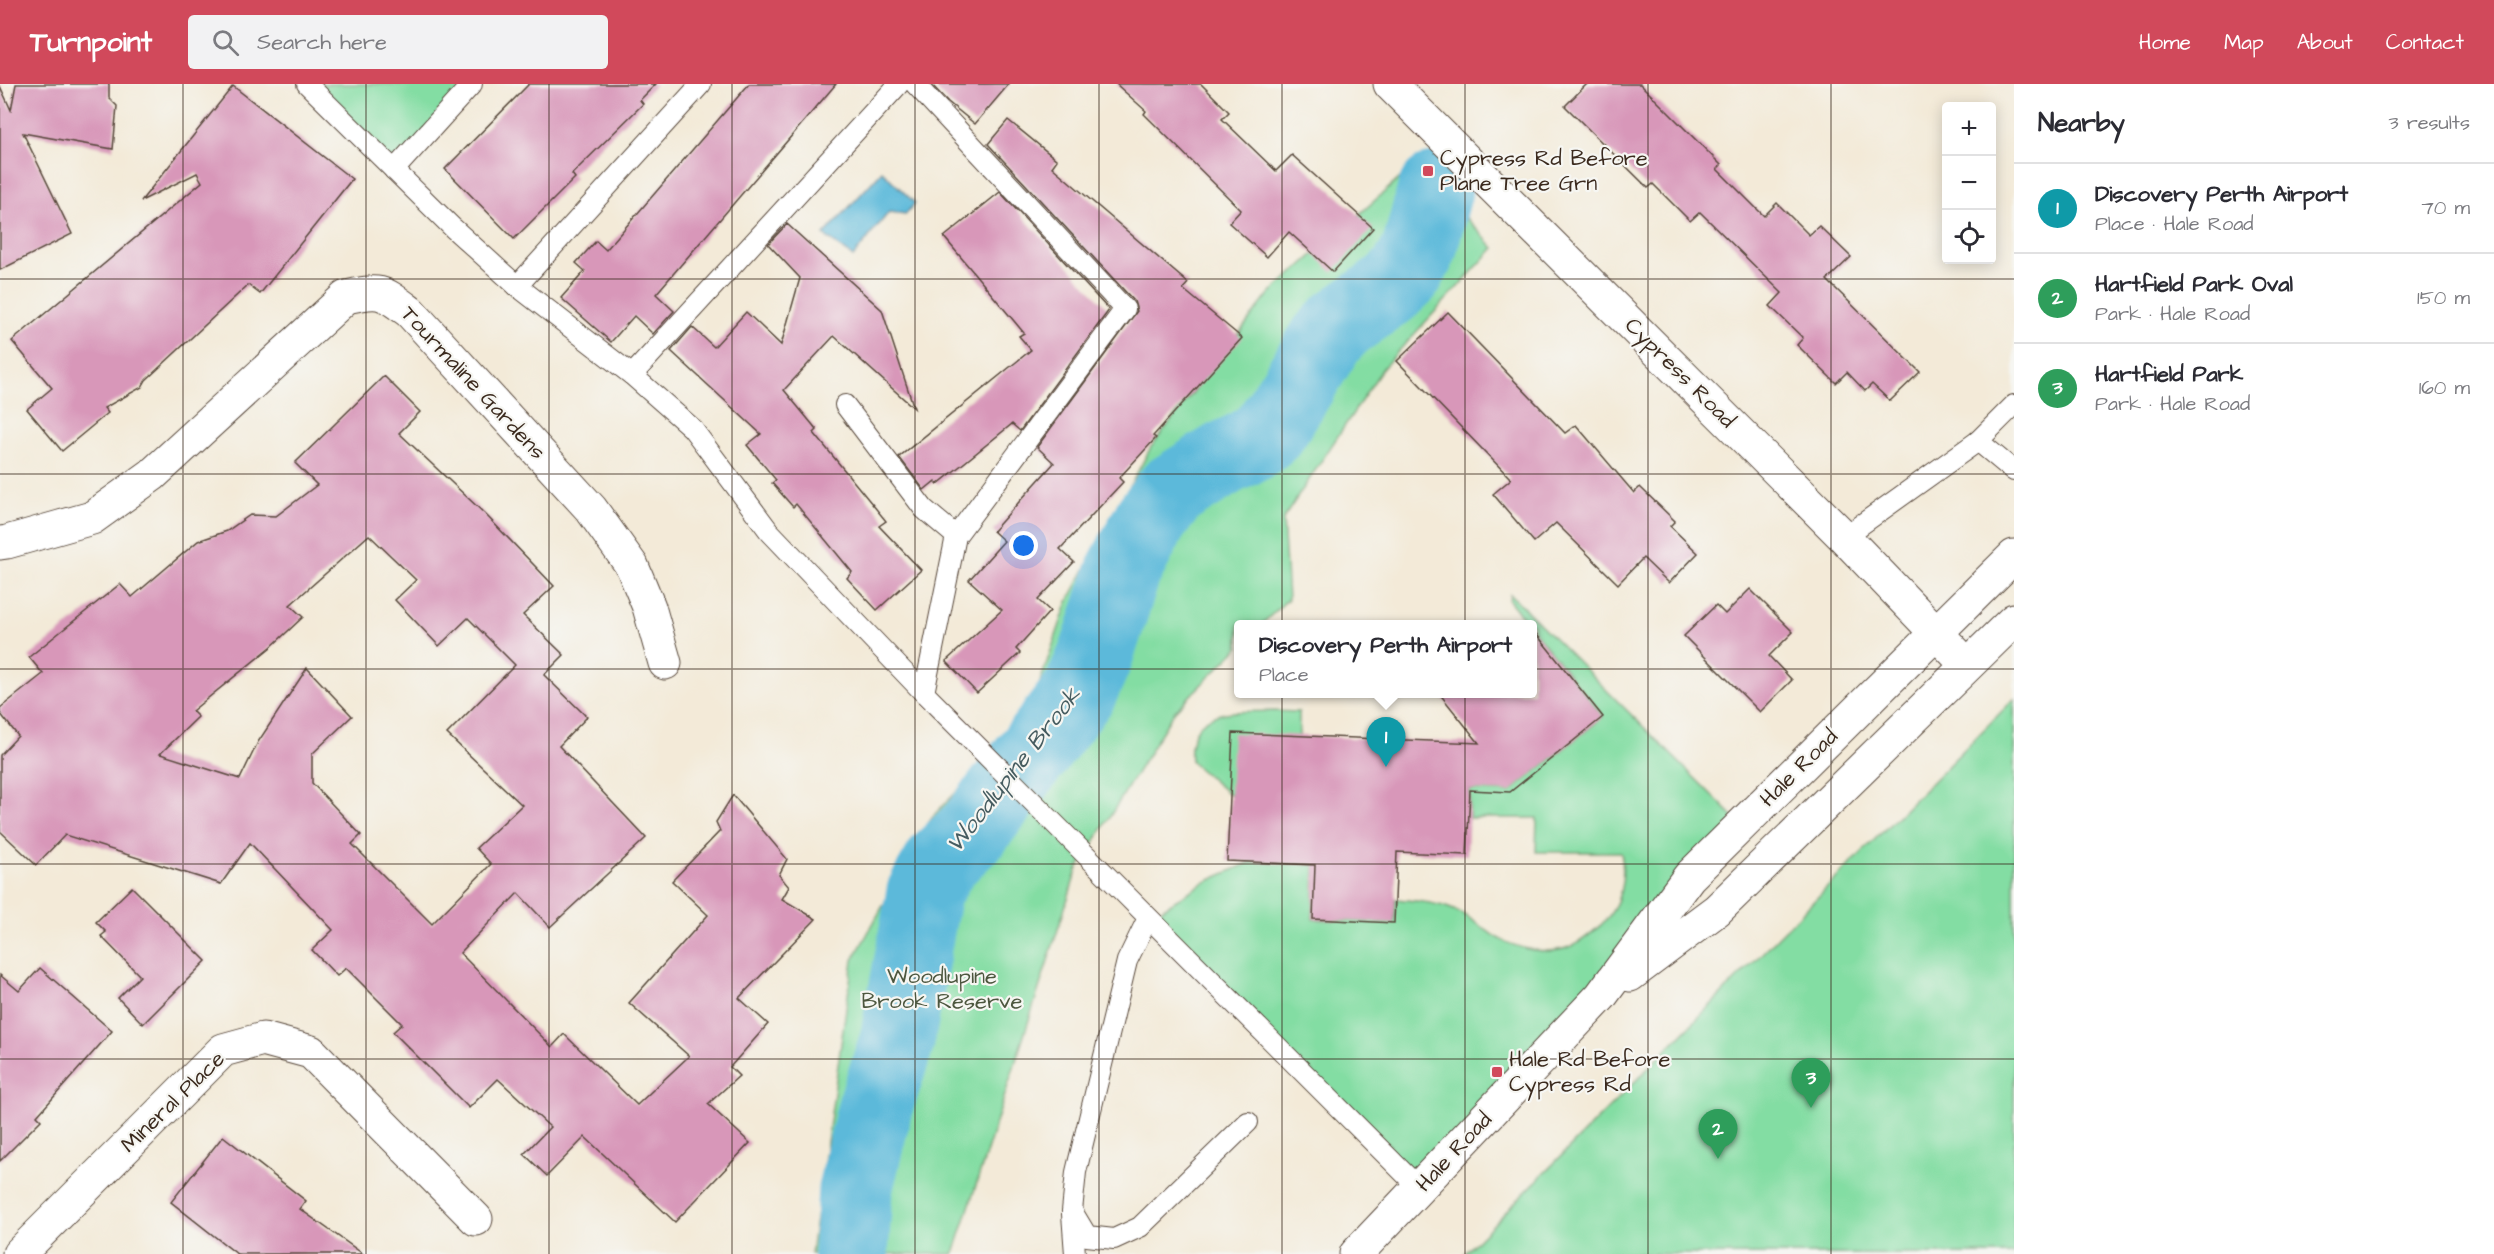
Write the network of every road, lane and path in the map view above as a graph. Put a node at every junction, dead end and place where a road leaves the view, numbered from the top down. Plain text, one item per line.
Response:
1 (307, 84) edge
2 (472, 84) edge
3 (701, 84) edge
4 (899, 84) edge
5 (915, 84) edge
6 (1390, 84) edge
7 (394, 170) junction
8 (517, 285) junction
9 (632, 375) junction
10 (845, 405) dead end
11 (2014, 405) edge
12 (1978, 441) junction
13 (2014, 471) edge
14 (956, 536) junction
15 (1844, 537) junction
16 (0, 543) edge
17 (2014, 556) edge
18 (2014, 620) edge
19 (1936, 633) junction
20 (665, 663) dead end
21 (1967, 665) junction
22 (924, 693) junction
23 (1148, 918) junction
24 (1601, 996) junction
25 (1248, 1122) dead end
26 (1420, 1189) junction
27 (1072, 1211) junction
28 (476, 1219) dead end
29 (19, 1254) edge
30 (1075, 1254) edge
31 (1356, 1254) edge

1 - 7 lane
2 - 7 lane
3 - 8 lane
4 - 9 lane
5 - 14 lane
6 - 15 street, Cypress Road
7 - 8 lane
8 - 9 lane
9 - 22 lane
10 - 14 lane
11 - 12 lane
12 - 13 lane
12 - 15 lane
14 - 22 lane
15 - 19 street, Cypress Road
16 - 20 street, Tourmaline Gardens
17 - 19 street, Hale Road
18 - 21 street, Hale Road
19 - 21 street, Cypress Road
19 - 24 street, Hale Road
21 - 24 street, Hale Road
22 - 23 lane
23 - 26 lane
23 - 27 lane
24 - 26 street, Hale Road
25 - 27 lane
26 - 31 street, Hale Road
27 - 30 lane
28 - 29 street, Mineral Place

